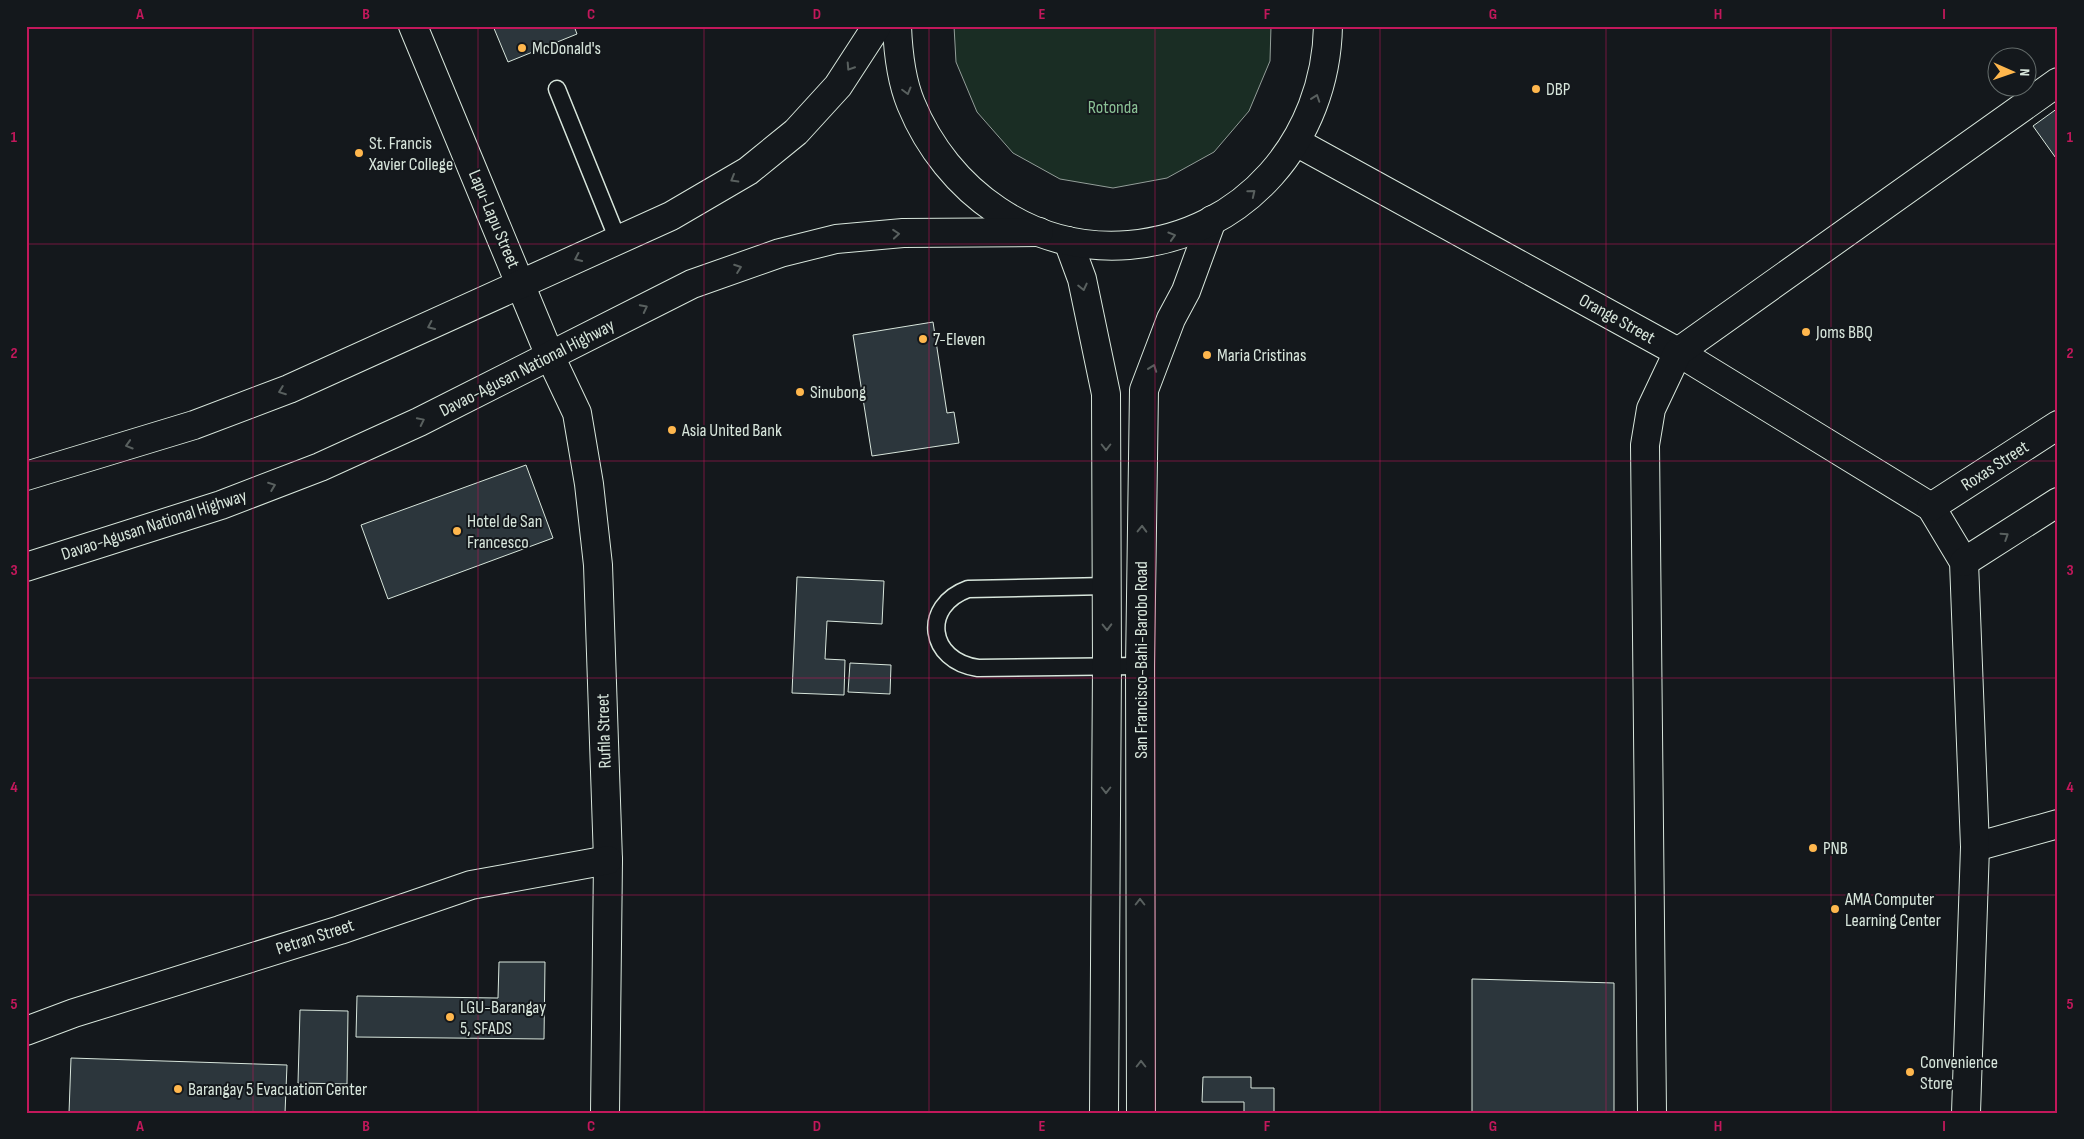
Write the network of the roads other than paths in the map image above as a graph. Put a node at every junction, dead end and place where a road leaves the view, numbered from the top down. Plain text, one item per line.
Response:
1 (413, 26) edge
2 (876, 26) edge
3 (897, 26) edge
4 (1345, 26) edge
5 (1328, 38) edge
6 (2058, 82) edge
7 (556, 89) dead end
8 (1296, 142) junction
9 (1212, 220) junction
10 (1039, 232) junction
11 (618, 240) junction
12 (1068, 241) junction
13 (521, 284) junction
14 (1678, 352) junction
15 (550, 356) junction
16 (2058, 425) edge
17 (26, 476) edge
18 (2058, 502) edge
19 (1931, 507) junction
20 (1964, 562) junction
21 (26, 567) edge
22 (1106, 586) junction
23 (1107, 666) junction
24 (1140, 666) junction
25 (2058, 824) edge
26 (1975, 847) junction
27 (608, 860) junction
28 (26, 1030) edge
29 (605, 1113) edge
30 (1104, 1113) edge
31 (1141, 1113) edge
32 (1652, 1113) edge
33 (1966, 1113) edge

1 - 13 main road, Lapu-Lapu Street
2 -> 11 main road
3 -> 10 main road
4 - 5 main road
8 -> 5 main road
6 - 14 main road
7 - 11 lane
9 -> 8 main road
8 - 14 main road, Orange Street
12 -> 9 main road
24 -> 9 main road, San Francisco-Bahi-Barobo Road
10 - 12 main road
15 -> 10 main road, Davao-Agusan National Highway
11 -> 13 main road
12 -> 22 main road, San Francisco-Bahi-Barobo Road
13 - 15 main road, Lapu-Lapu Street
13 -> 17 main road
14 - 19 main road, Orange Street
14 - 32 main road
21 -> 15 main road, Davao-Agusan National Highway
15 - 27 main road, Rufila Street
16 - 19 main road, Roxas Street
20 -> 18 main road
19 - 20 main road
20 - 26 main road
22 -> 23 main road, San Francisco-Bahi-Barobo Road
22 - 23 lane
23 - 24 lane
23 -> 30 main road, San Francisco-Bahi-Barobo Road
31 -> 24 main road, San Francisco-Bahi-Barobo Road
25 - 26 main road
26 - 33 main road
27 - 28 main road, Petran Street
27 - 29 main road, Rufila Street

